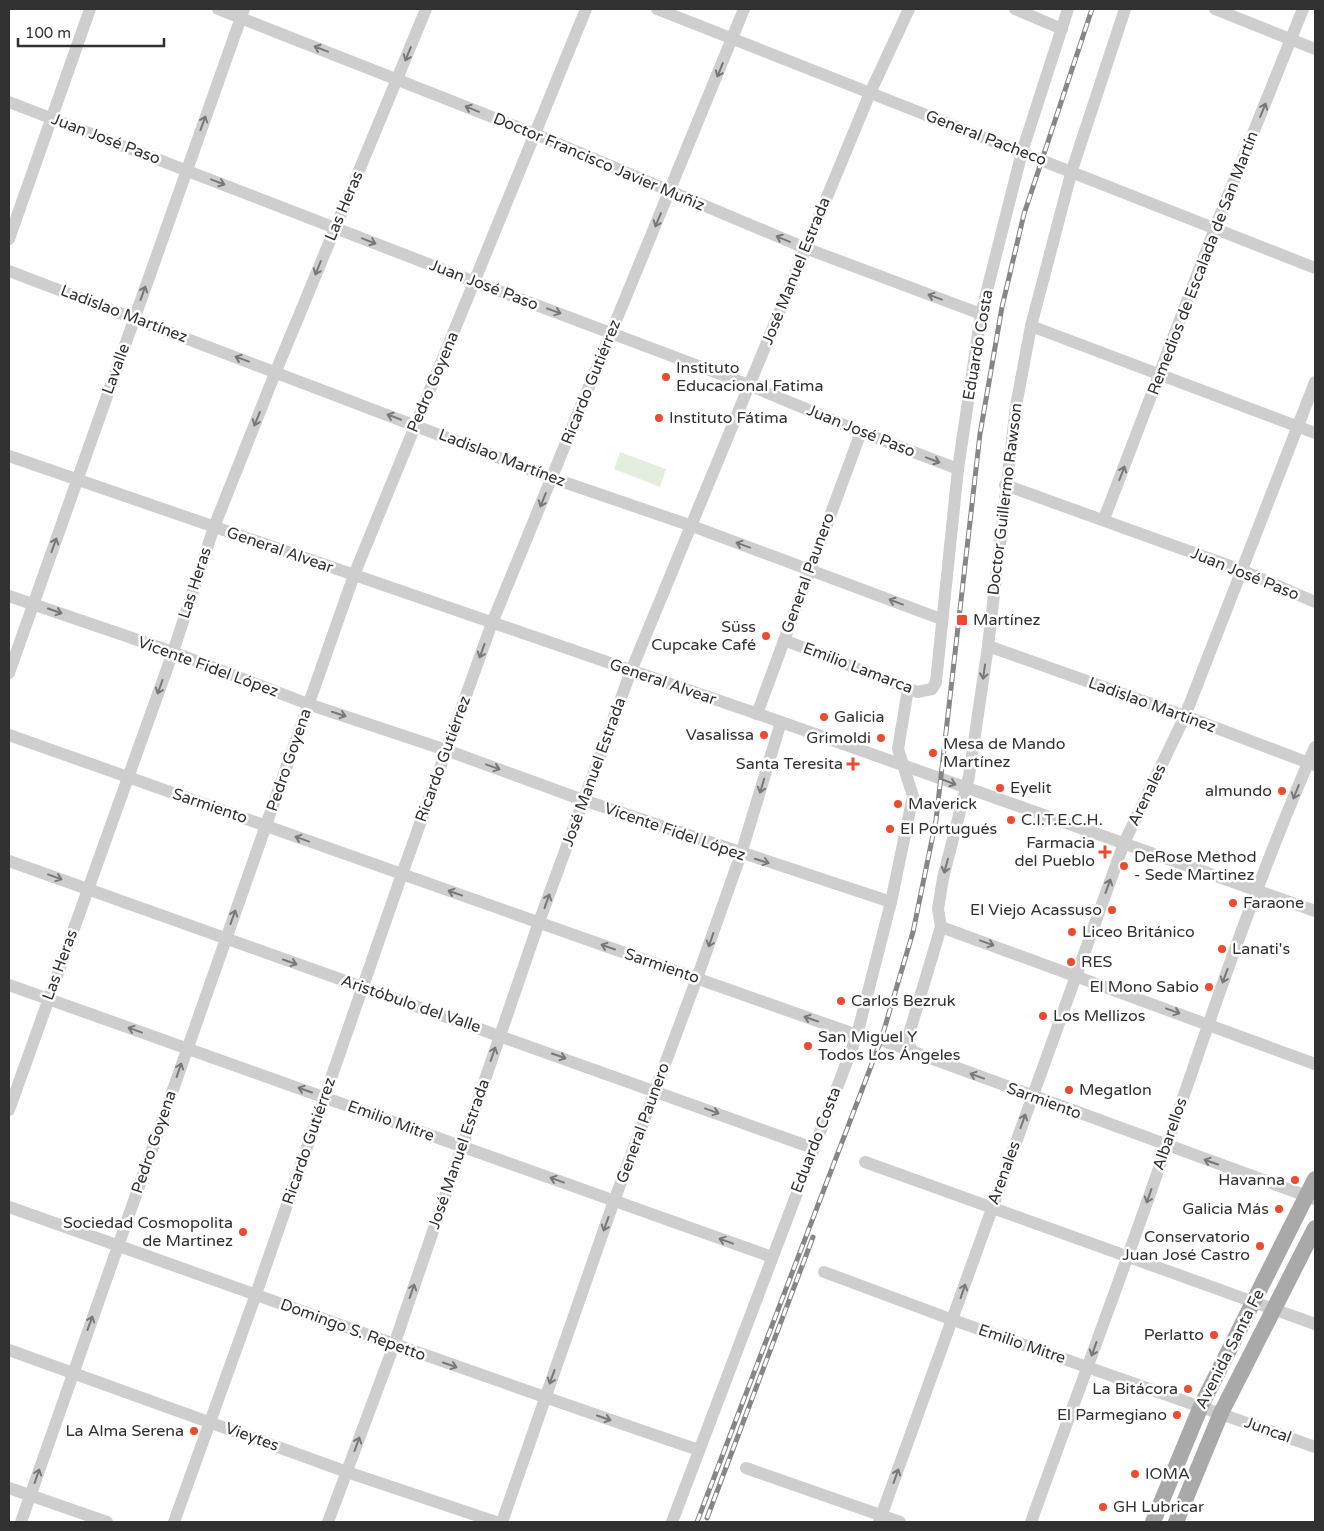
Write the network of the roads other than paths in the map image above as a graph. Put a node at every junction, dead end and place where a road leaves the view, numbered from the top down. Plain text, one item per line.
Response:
1 (90, 9) edge
2 (218, 9) edge
3 (426, 9) edge
4 (586, 9) edge
5 (657, 9) edge
6 (744, 9) edge
7 (909, 9) edge
8 (1016, 9) edge
9 (1068, 9) edge
10 (1125, 9) edge
11 (1215, 9) edge
12 (1303, 9) edge
13 (242, 14) edge
14 (1062, 28) junction
15 (733, 39) junction
16 (1291, 40) junction
17 (1315, 50) edge
18 (398, 79) junction
19 (870, 93) junction
20 (9, 102) edge
21 (50, 118) junction
22 (535, 134) junction
23 (1022, 152) junction
24 (186, 170) junction
25 (1072, 170) junction
26 (670, 191) junction
27 (335, 228) junction
28 (1215, 228) junction
29 (9, 239) edge
30 (805, 248) junction
31 (1315, 268) edge
32 (9, 271) edge
33 (475, 282) junction
34 (981, 314) junction
35 (134, 319) junction
36 (1031, 326) junction
37 (610, 332) junction
38 (276, 371) junction
39 (1159, 375) junction
40 (1315, 382) edge
41 (749, 385) junction
42 (415, 426) junction
43 (1298, 426) junction
44 (861, 432) junction
45 (1315, 433) edge
46 (9, 456) edge
47 (958, 469) junction
48 (552, 478) junction
49 (77, 480) junction
50 (1005, 484) junction
51 (1104, 519) junction
52 (692, 526) junction
53 (214, 527) junction
54 (810, 570) junction
55 (1241, 570) junction
56 (354, 575) junction
57 (9, 596) edge
58 (1315, 602) edge
59 (33, 604) junction
60 (941, 619) junction
61 (492, 624) junction
62 (784, 640) junction
63 (988, 646) junction
64 (173, 652) junction
65 (631, 671) junction
66 (9, 673) edge
67 (908, 689) junction
68 (932, 689) joint
69 (308, 704) junction
70 (757, 714) junction
71 (1185, 716) junction
72 (781, 722) junction
73 (9, 735) edge
74 (1315, 747) edge
75 (446, 750) junction
76 (1312, 764) edge
77 (903, 766) junction
78 (127, 777) junction
79 (967, 789) junction
80 (583, 800) junction
81 (267, 826) junction
82 (1124, 843) junction
83 (741, 854) junction
84 (9, 861) edge
85 (402, 874) junction
86 (88, 889) junction
87 (1257, 889) junction
88 (891, 902) junction
89 (1315, 911) edge
90 (539, 922) junction
91 (941, 927) junction
92 (225, 939) junction
93 (1074, 975) junction
94 (698, 978) junction
95 (9, 985) edge
96 (364, 987) junction
97 (48, 999) junction
98 (1207, 1023) junction
99 (500, 1035) junction
100 (857, 1035) junction
101 (186, 1049) junction
102 (913, 1052) junction
103 (1315, 1064) edge
104 (655, 1090) junction
105 (1032, 1096) junction
106 (324, 1097) junction
107 (9, 1110) edge
108 (462, 1146) junction
109 (1166, 1146) junction
110 (813, 1148) junction
111 (865, 1162) dead end
112 (1315, 1179) edge
113 (1311, 1198) edge
114 (614, 1201) junction
115 (9, 1207) edge
116 (992, 1208) junction
117 (1315, 1228) edge
118 (119, 1246) junction
119 (1129, 1255) junction
120 (772, 1257) junction
121 (824, 1272) dead end
122 (256, 1294) junction
123 (1254, 1302) junction
124 (1273, 1309) junction
125 (953, 1320) junction
126 (1315, 1324) edge
127 (394, 1345) junction
128 (9, 1350) edge
129 (1087, 1367) junction
130 (72, 1372) junction
131 (544, 1398) junction
132 (1201, 1406) junction
133 (1221, 1413) junction
134 (210, 1422) junction
135 (1315, 1447) edge
136 (699, 1450) junction
137 (746, 1468) dead end
138 (347, 1472) junction
139 (9, 1488) edge
140 (31, 1496) junction
141 (881, 1519) edge
142 (21, 1522) edge
143 (107, 1522) edge
144 (174, 1522) edge
145 (328, 1522) edge
146 (496, 1522) edge
147 (502, 1522) edge
148 (672, 1522) edge
149 (900, 1522) edge
150 (1030, 1522) edge
151 (1153, 1522) edge
152 (1176, 1522) edge

1 - 21 street
2 - 13 street, Doctor Francisco Javier Muñiz
3 -> 18 street, Las Heras
4 - 22 street, Pedro Goyena
5 - 15 street, General Pacheco
6 - 15 street, Ricardo Gutiérrez
7 - 19 street, José Manuel Estrada
8 - 14 street
9 - 14 street, Eduardo Costa
10 - 25 street, Doctor Guillermo Rawson
11 - 16 street
12 - 16 street, Remedios de Escalada de San Martín
18 -> 13 street, Doctor Francisco Javier Muñiz
24 -> 13 street, Lavalle
14 - 23 street, Eduardo Costa
15 - 19 street, General Pacheco
15 -> 26 street, Ricardo Gutiérrez
16 - 17 street
28 -> 16 street, Remedios de Escalada de San Martín
22 -> 18 street, Doctor Francisco Javier Muñiz
18 - 27 street, Las Heras
19 - 23 street, General Pacheco
19 - 30 street, José Manuel Estrada
20 - 21 street, Juan José Paso
21 - 24 street, Juan José Paso
21 - 29 street
22 - 26 street, Doctor Francisco Javier Muñiz
22 - 33 street, Pedro Goyena
23 - 25 street, General Pacheco
23 - 34 street, Eduardo Costa
24 -> 27 street, Juan José Paso
35 -> 24 street, Lavalle
25 - 28 street, General Pacheco
25 - 36 street, Doctor Guillermo Rawson
30 -> 26 street, Doctor Francisco Javier Muñiz
26 -> 37 street, Ricardo Gutiérrez
27 -> 33 street, Juan José Paso
27 -> 38 street, Las Heras
28 - 31 street, General Pacheco
28 - 39 street, Remedios de Escalada de San Martín
34 -> 30 street, Doctor Francisco Javier Muñiz
30 - 41 street, José Manuel Estrada
32 - 35 street, Ladislao Martínez
33 -> 37 street, Juan José Paso
33 - 42 street, Pedro Goyena
34 - 47 street, Eduardo Costa
38 -> 35 street, Ladislao Martínez
35 - 49 street, Lavalle
36 - 39 street
36 - 50 street, Doctor Guillermo Rawson
37 - 41 street, Juan José Paso
37 - 48 street, Ricardo Gutiérrez
42 -> 38 street, Ladislao Martínez
38 -> 53 street, Las Heras
39 - 43 street
51 -> 39 street, Remedios de Escalada de San Martín
40 - 43 street, Arenales
41 - 44 street, Juan José Paso
41 - 52 street, José Manuel Estrada
42 - 48 street, Ladislao Martínez
42 - 56 street, Pedro Goyena
43 - 45 street
43 - 55 street, Arenales
44 -> 47 street, Juan José Paso
44 - 54 street, General Paunero
46 - 49 street, General Alvear
47 - 60 street, Eduardo Costa
48 - 52 street, Ladislao Martínez
48 -> 61 street, Ricardo Gutiérrez
49 - 53 street, General Alvear
59 -> 49 street, Lavalle
50 - 51 street, Juan José Paso
50 - 63 street, Doctor Guillermo Rawson
51 - 55 street, Juan José Paso
54 -> 52 street, Ladislao Martínez
52 - 65 street, José Manuel Estrada
53 - 56 street, General Alvear
53 - 64 street, Las Heras
60 -> 54 street, Ladislao Martínez
54 - 62 street, General Paunero
55 - 58 street, Juan José Paso
55 - 71 street, Arenales
56 - 61 street, General Alvear
56 - 69 street, Pedro Goyena
57 - 59 street, Vicente Fidel López
59 -> 64 street, Vicente Fidel López
59 - 66 street, Lavalle
60 - 68 street, Eduardo Costa
61 - 65 street, General Alvear
61 -> 75 street, Ricardo Gutiérrez
62 - 67 street, Emilio Lamarca
62 - 70 street, General Paunero
63 - 71 street, Ladislao Martínez
63 -> 79 street, Doctor Guillermo Rawson
64 - 69 street, Vicente Fidel López
64 -> 78 street, Las Heras
65 - 70 street, General Alvear
65 - 80 street, José Manuel Estrada
67 - 68 street, Emilio Lamarca
67 - 77 street, Eduardo Costa
69 -> 75 street, Vicente Fidel López
69 - 81 street, Pedro Goyena
70 - 72 street, General Alvear
71 - 76 street, Ladislao Martínez
71 - 82 street, Arenales
72 - 77 street, General Alvear
72 -> 83 street, General Paunero
73 - 78 street, Sarmiento
74 - 76 street, Albarellos
75 -> 80 street, Vicente Fidel López
75 - 85 street, Ricardo Gutiérrez
76 -> 87 street, Albarellos
77 -> 79 street, General Alvear
77 - 88 street, Eduardo Costa
78 - 81 street, Sarmiento
78 - 86 street, Las Heras
79 - 82 street, General Alvear
79 -> 91 street, Doctor Guillermo Rawson
80 - 83 street, Vicente Fidel López
90 -> 80 street, José Manuel Estrada
85 -> 81 street, Sarmiento
92 -> 81 street, Pedro Goyena
82 - 87 street, General Alvear
93 -> 82 street, Arenales
83 -> 88 street, Vicente Fidel López
83 -> 94 street, General Paunero
84 -> 86 street, Aristóbulo del Valle
90 -> 85 street, Sarmiento
85 - 96 street, Ricardo Gutiérrez
86 - 92 street, Aristóbulo del Valle
86 - 97 street, Las Heras
87 - 89 street, General Alvear
87 -> 98 street, Albarellos
88 - 100 street, Eduardo Costa
94 -> 90 street, Sarmiento
90 - 99 street, José Manuel Estrada
91 -> 93 street
91 - 102 street, Doctor Guillermo Rawson
92 -> 96 street, Aristóbulo del Valle
92 - 101 street, Pedro Goyena
93 -> 98 street
93 - 105 street, Arenales
100 -> 94 street, Sarmiento
94 - 104 street, General Paunero
95 - 97 street, Emilio Mitre
96 - 99 street, Aristóbulo del Valle
96 - 106 street, Ricardo Gutiérrez
101 -> 97 street, Emilio Mitre
97 - 107 street, Las Heras
98 - 103 street
98 - 109 street, Albarellos
99 -> 104 street, Aristóbulo del Valle
108 -> 99 street, José Manuel Estrada
100 - 102 street, Sarmiento
100 - 110 street, Eduardo Costa
106 -> 101 street, Emilio Mitre
118 -> 101 street, Pedro Goyena
105 -> 102 street, Sarmiento
104 -> 110 street, Aristóbulo del Valle
104 - 114 street, General Paunero
105 - 109 street, Sarmiento
116 -> 105 street, Arenales
106 - 108 street, Emilio Mitre
106 - 122 street, Ricardo Gutiérrez
114 -> 108 street, Emilio Mitre
127 -> 108 street, José Manuel Estrada
113 -> 109 street, Sarmiento
109 -> 119 street, Albarellos
110 - 120 street, Eduardo Costa
111 - 116 street
112 - 113 main road, Avenida Santa Fe
113 - 123 main road, Avenida Santa Fe
120 -> 114 street, Emilio Mitre
114 -> 131 street, General Paunero
115 - 118 street, Domingo S. Repetto
116 - 119 street
125 -> 116 street, Arenales
117 - 124 main road, Avenida Santa Fe
118 - 122 street, Domingo S. Repetto
130 -> 118 street, Pedro Goyena
119 - 123 street
119 -> 129 street, Albarellos
120 - 136 street, Eduardo Costa
121 - 125 street, Emilio Mitre
122 - 127 street, Domingo S. Repetto
122 - 134 street, Ricardo Gutiérrez
123 - 124 street
123 - 132 main road, Avenida Santa Fe
124 - 126 street
124 - 133 main road, Avenida Santa Fe
125 - 129 street, Emilio Mitre
141 -> 125 street, Arenales
127 -> 131 street, Domingo S. Repetto
138 -> 127 street, José Manuel Estrada
128 - 130 street, Vieytes
129 - 132 street, Emilio Mitre
129 - 150 street, Albarellos
130 - 134 street, Vieytes
140 -> 130 street, Pedro Goyena
131 -> 136 street, Domingo S. Repetto
131 - 147 street, General Paunero
132 - 133 street, Emilio Mitre
132 - 151 main road, Avenida Santa Fe
133 - 135 street, Juncal
133 - 152 main road, Avenida Santa Fe
134 - 138 street, Vieytes
134 - 144 street, Ricardo Gutiérrez
136 - 148 street, Eduardo Costa
137 - 141 street
138 - 145 street, José Manuel Estrada
138 - 146 street, Vieytes
139 - 140 street
140 - 142 street, Pedro Goyena
140 - 143 street
141 - 149 street

